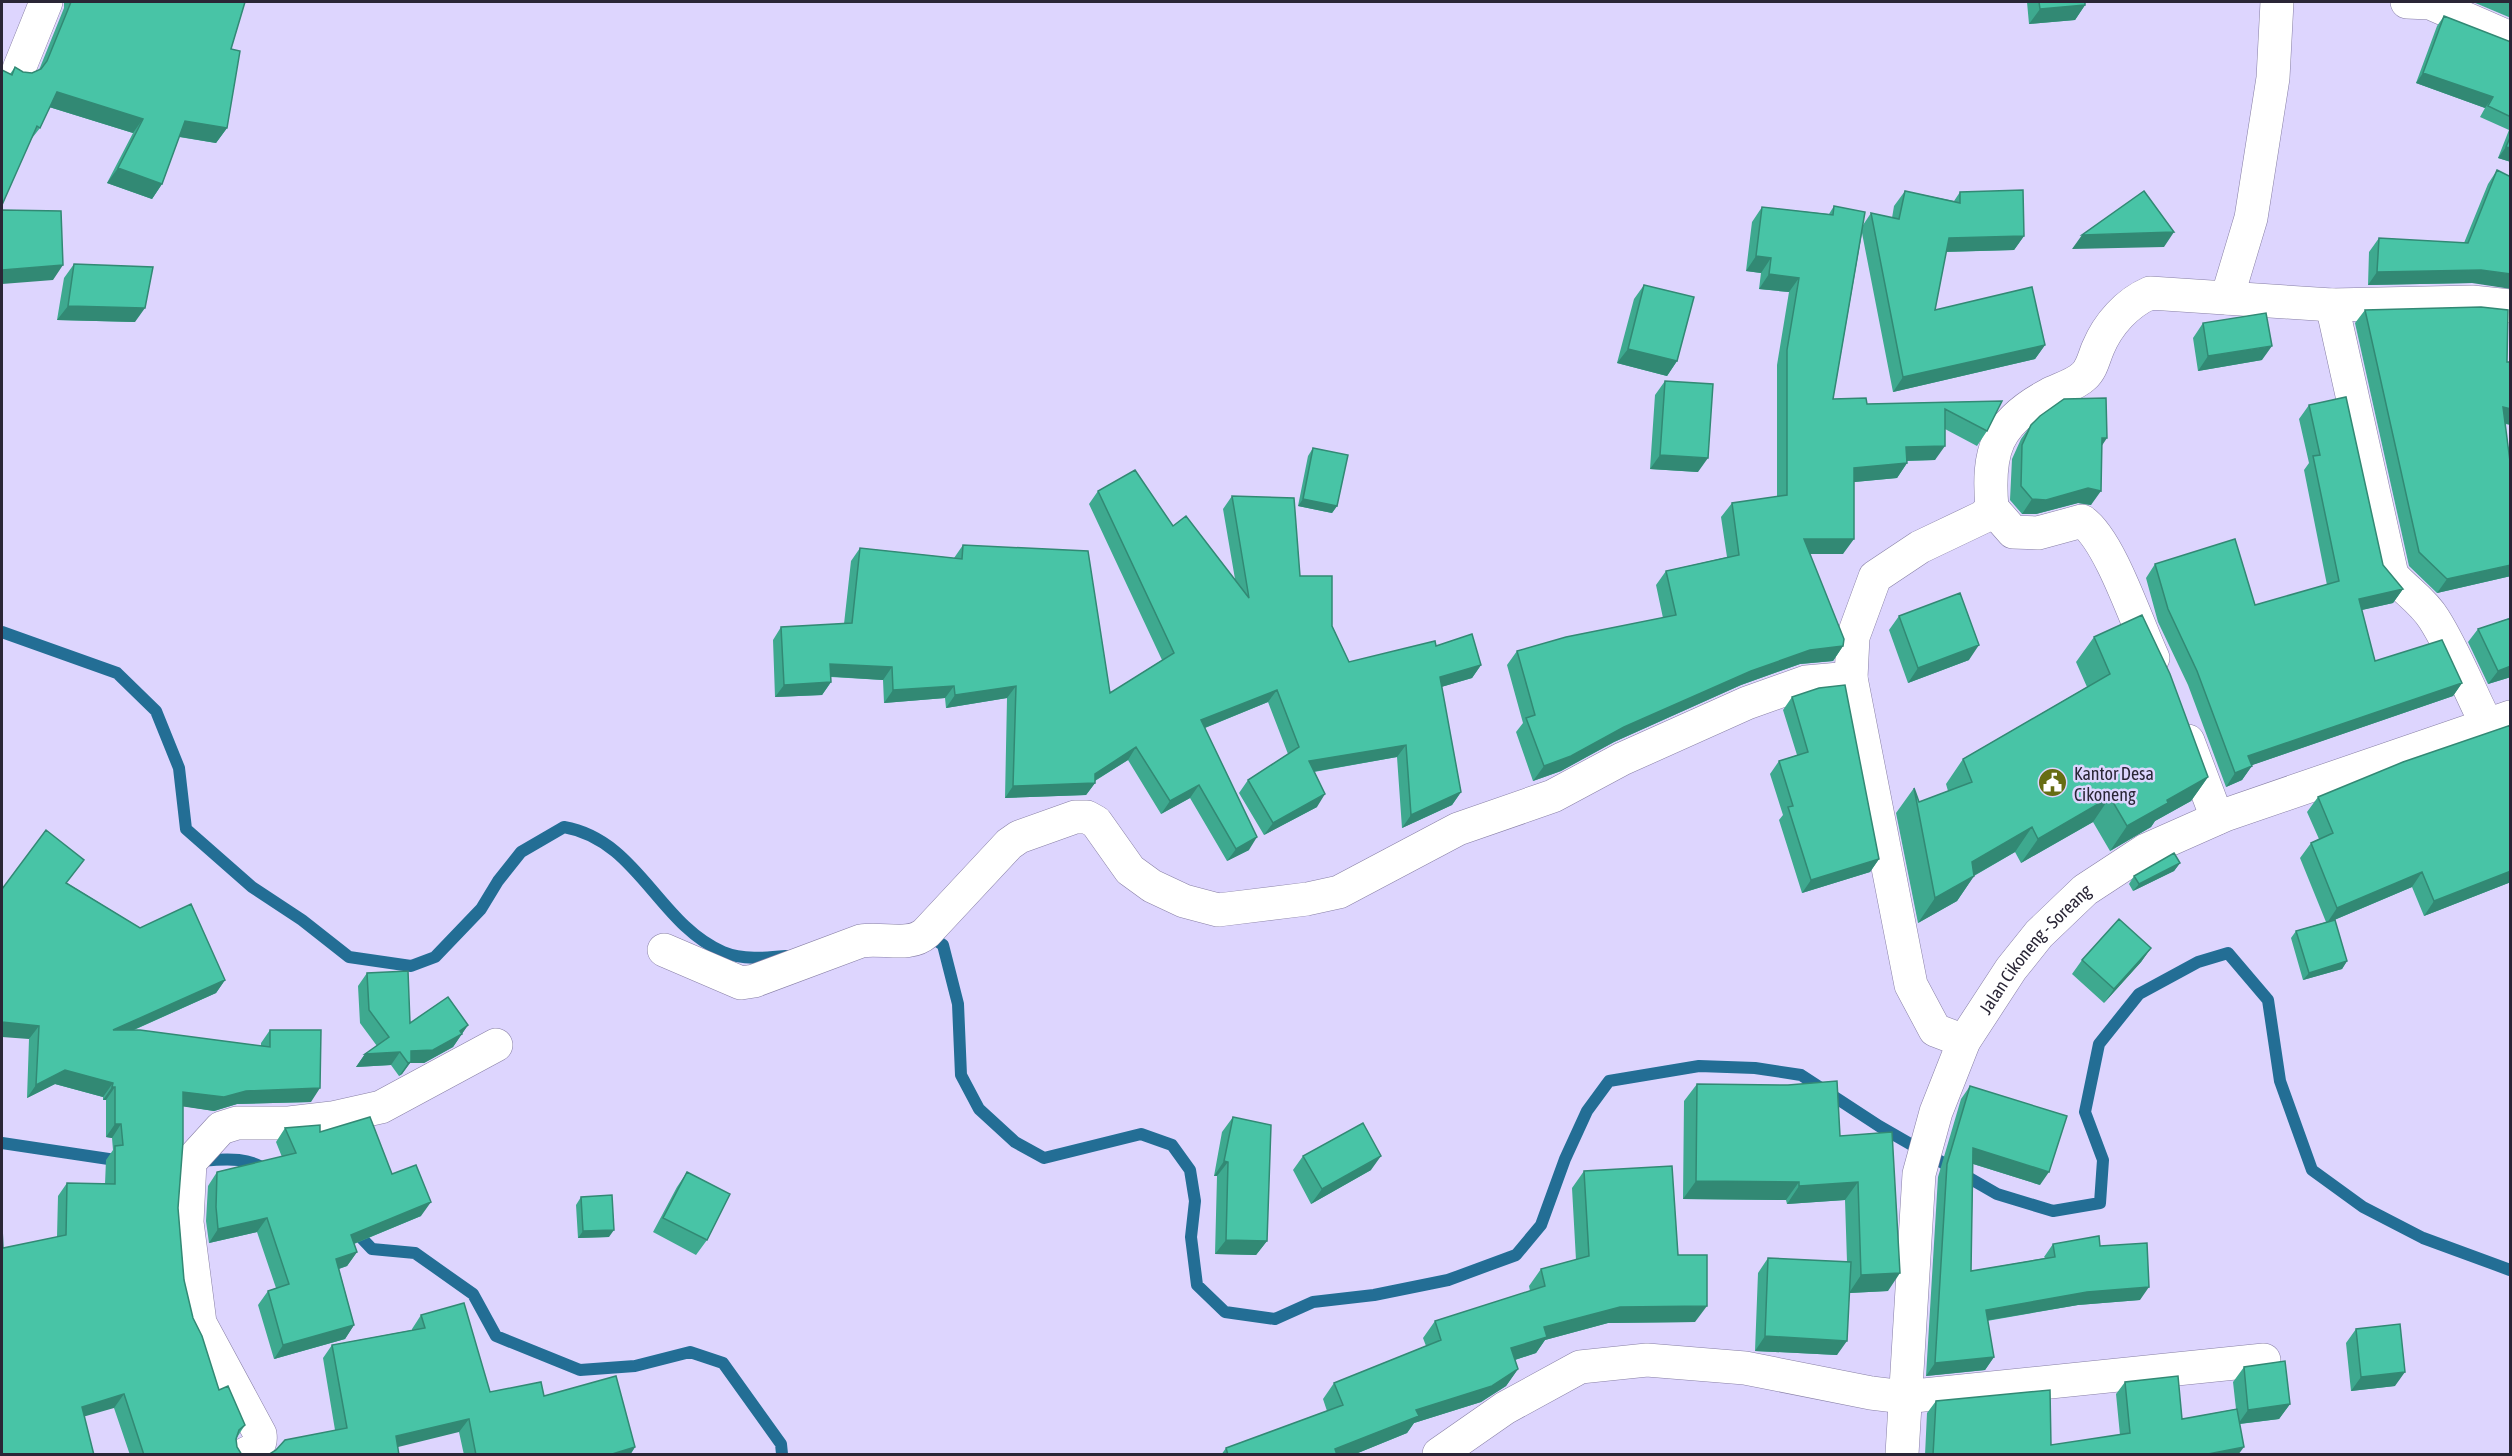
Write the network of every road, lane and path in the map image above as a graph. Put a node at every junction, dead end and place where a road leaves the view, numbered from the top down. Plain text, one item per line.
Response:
1 (46, 2) edge
2 (2277, 2) edge
3 (2408, 2) edge
4 (2511, 38) edge
5 (19, 69) edge
6 (2228, 298) junction
7 (2332, 305) junction
8 (2511, 306) edge
9 (1992, 508) junction
10 (1851, 678) junction
11 (2166, 683) edge
12 (2178, 715) edge
13 (2499, 721) edge
14 (2217, 819) junction
15 (664, 950) dead end
16 (1964, 1041) junction
17 (496, 1044) dead end
18 (2264, 1360) dead end
19 (1905, 1397) junction
20 (245, 1455) edge
21 (1439, 1455) edge
22 (1902, 1455) edge

1 - 5 street
2 - 6 street
3 - 4 street
6 - 7 street
6 - 9 street
7 - 8 street
7 - 13 street
9 - 10 street
9 - 11 street
10 - 15 street
10 - 16 street
12 - 14 street
13 - 14 street, Jalan Cikoneng - Soreang
14 - 16 street, Jalan Cikoneng - Soreang
16 - 19 street, Jalan Cikoneng - Soreang
17 - 20 street
18 - 19 street
19 - 21 street
19 - 22 street, Jalan Cikoneng - Soreang

